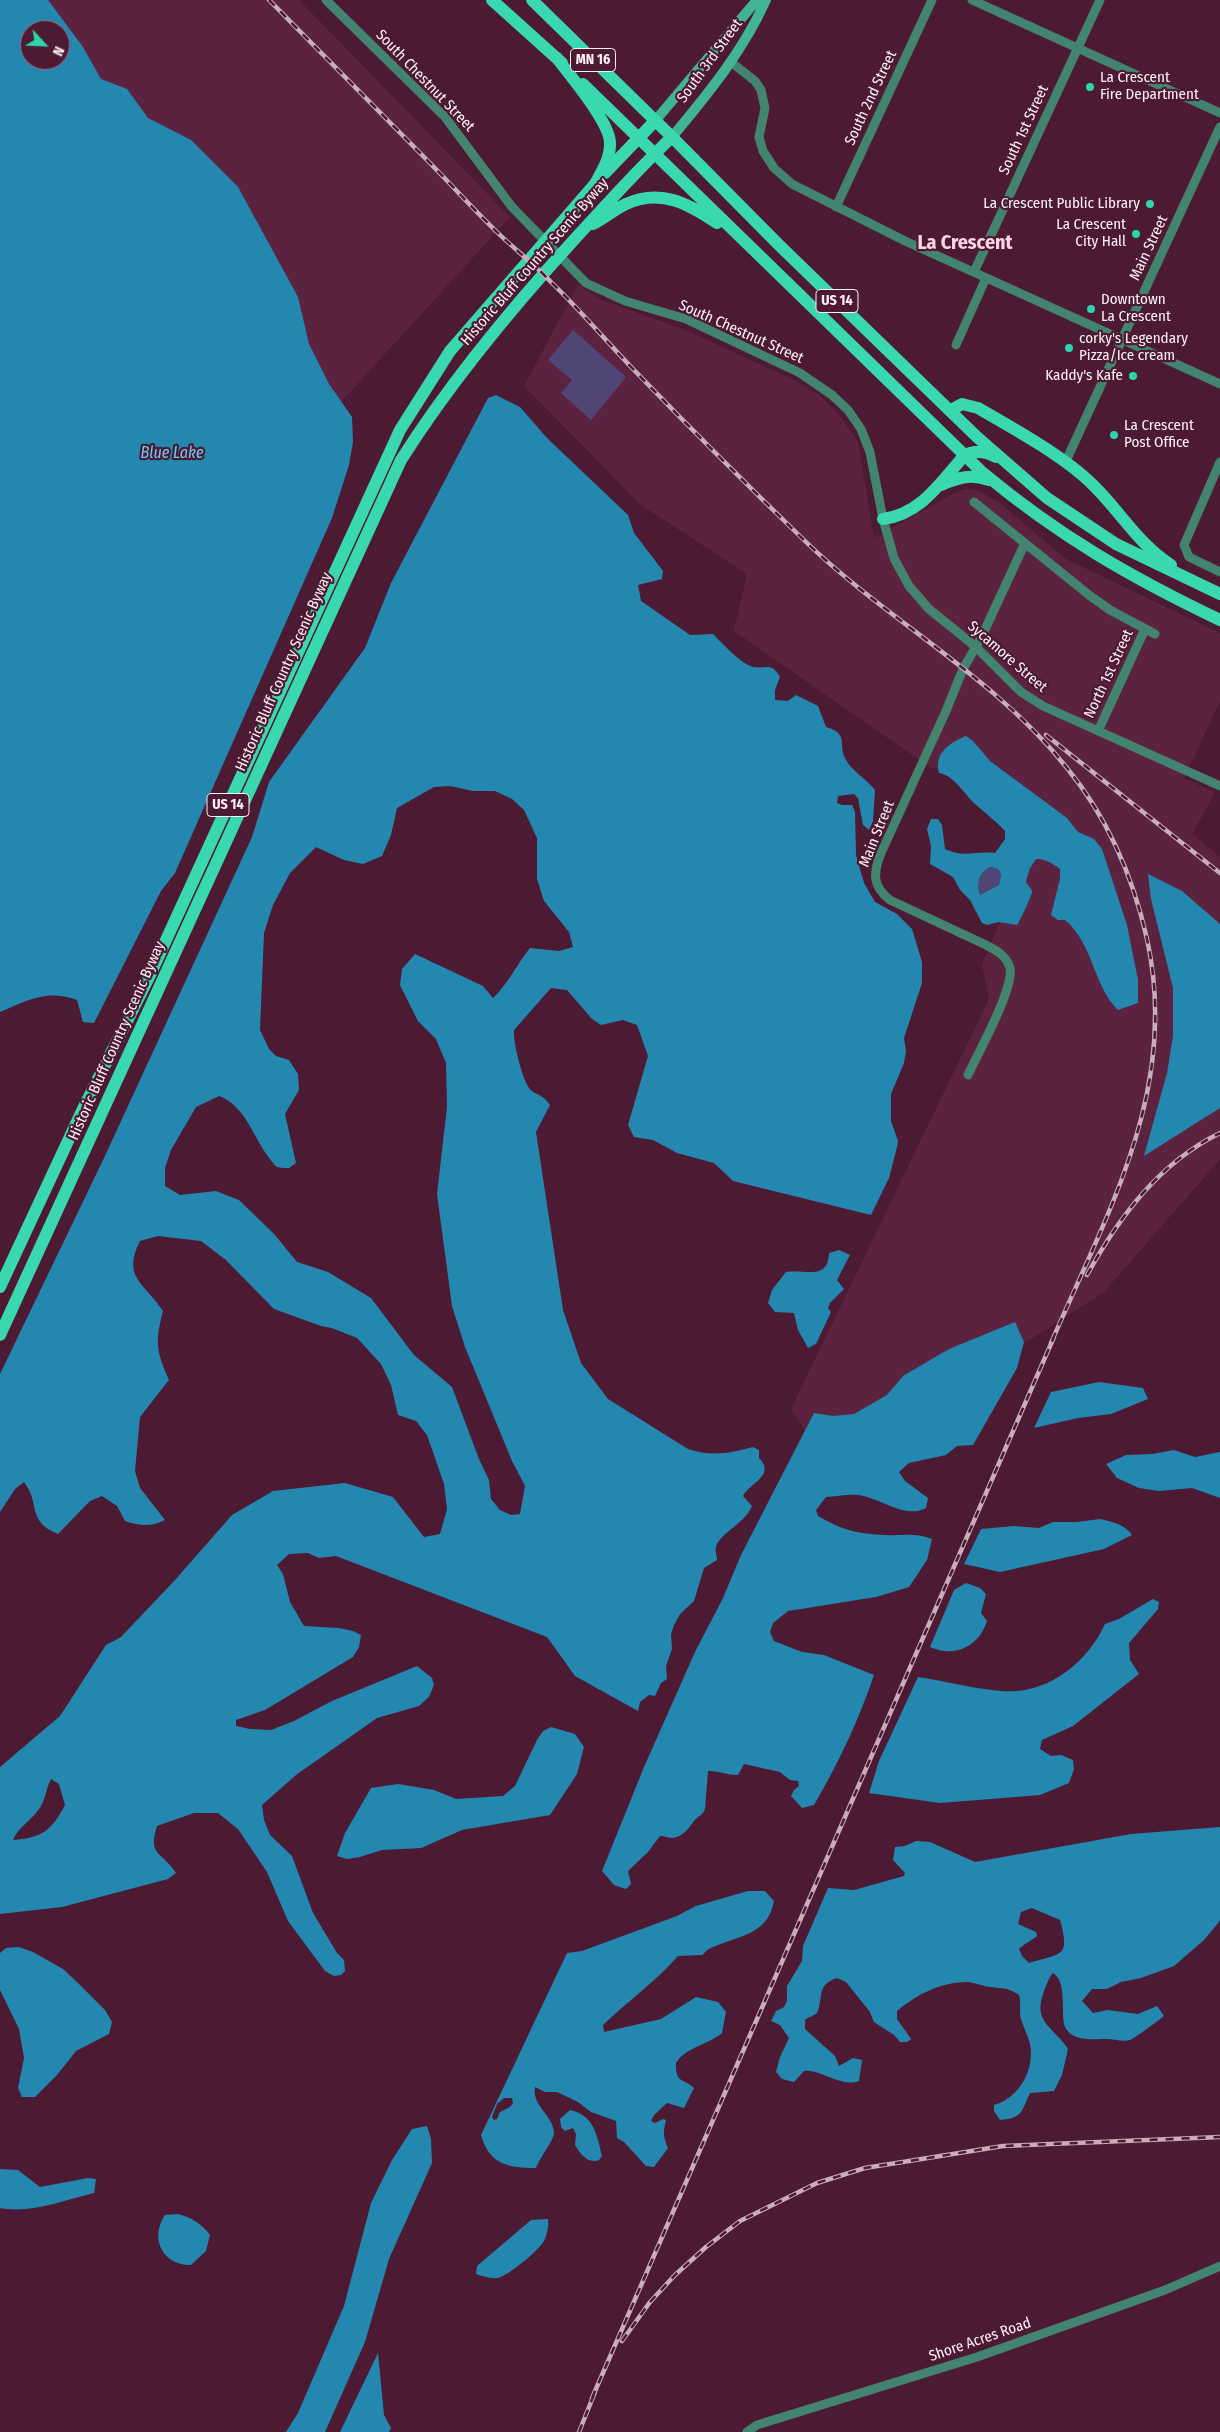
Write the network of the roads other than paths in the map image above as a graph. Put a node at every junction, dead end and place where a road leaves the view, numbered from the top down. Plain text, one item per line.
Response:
1 (326, 0) edge
2 (492, 0) edge
3 (532, 0) edge
4 (757, 0) edge
5 (766, 0) edge
6 (932, 0) edge
7 (972, 0) edge
8 (1100, 0) edge
9 (1078, 47) junction
10 (557, 58) junction
11 (731, 62) junction
12 (1220, 113) edge
13 (655, 120) junction
14 (1220, 127) edge
15 (672, 136) junction
16 (638, 138) junction
17 (651, 156) junction
18 (595, 184) junction
19 (836, 207) junction
20 (584, 228) junction
21 (747, 244) junction
22 (974, 272) junction
23 (986, 278) junction
24 (1122, 340) junction
25 (956, 345) dead end
26 (1220, 384) edge
27 (951, 410) junction
28 (964, 456) junction
29 (1006, 462) junction
30 (1220, 462) edge
31 (1065, 463) junction
32 (994, 482) junction
33 (939, 486) junction
34 (974, 502) dead end
35 (883, 519) junction
36 (1025, 542) junction
37 (1220, 572) edge
38 (1219, 594) edge
39 (1220, 620) edge
40 (1145, 629) junction
41 (1155, 634) dead end
42 (976, 648) junction
43 (1098, 731) junction
44 (1220, 786) edge
45 (968, 1075) dead end
46 (0, 1288) edge
47 (0, 1335) edge
48 (1220, 2266) edge
49 (747, 2432) edge

1 - 35 street, South Chestnut Street
2 - 10 main road, MN 16
3 - 13 main road, MN 16
4 - 13 street, South 3rd Street
5 - 11 street, South 3rd Street
6 - 19 street, South 2nd Street
7 - 9 street
8 - 9 street, South 1st Street
9 - 12 street
9 - 22 street, South 1st Street
10 - 16 main road, MN 16
10 - 18 main road, MN 16
11 - 15 street, South 3rd Street
11 - 19 street
13 - 15 main road, US 14
13 - 16 main road, Historic Bluff Country Scenic Byway / US 14
14 - 24 street, Main Street
15 - 17 main road, Historic Bluff Country Scenic Byway
15 - 27 main road, US 14
16 - 17 main road, MN 16
16 - 18 main road, Historic Bluff Country Scenic Byway / US 14
17 - 20 main road, Historic Bluff Country Scenic Byway
17 - 21 main road, US 14
18 - 46 main road, Historic Bluff Country Scenic Byway / US 14
19 - 22 street
20 - 21 main road, US 14
20 - 47 main road, Historic Bluff Country Scenic Byway / US 14
21 - 28 main road, US 14
22 - 23 street
23 - 24 street
23 - 25 street
24 - 26 street
24 - 31 street, Main Street
27 - 29 main road, US 14
27 - 31 main road
28 - 29 main road
28 - 32 main road, US 14
28 - 33 main road
29 - 38 main road, US 14
30 - 37 street
31 - 38 main road
32 - 33 main road
32 - 39 main road, US 14
33 - 35 main road
34 - 36 street
35 - 42 street, Sycamore Street
36 - 40 street
36 - 42 street, Main Street
40 - 41 street
40 - 43 street, North 1st Street
42 - 43 street, Sycamore Street
42 - 45 street, Main Street
43 - 44 street, Sycamore Street
48 - 49 street, Shore Acres Road

